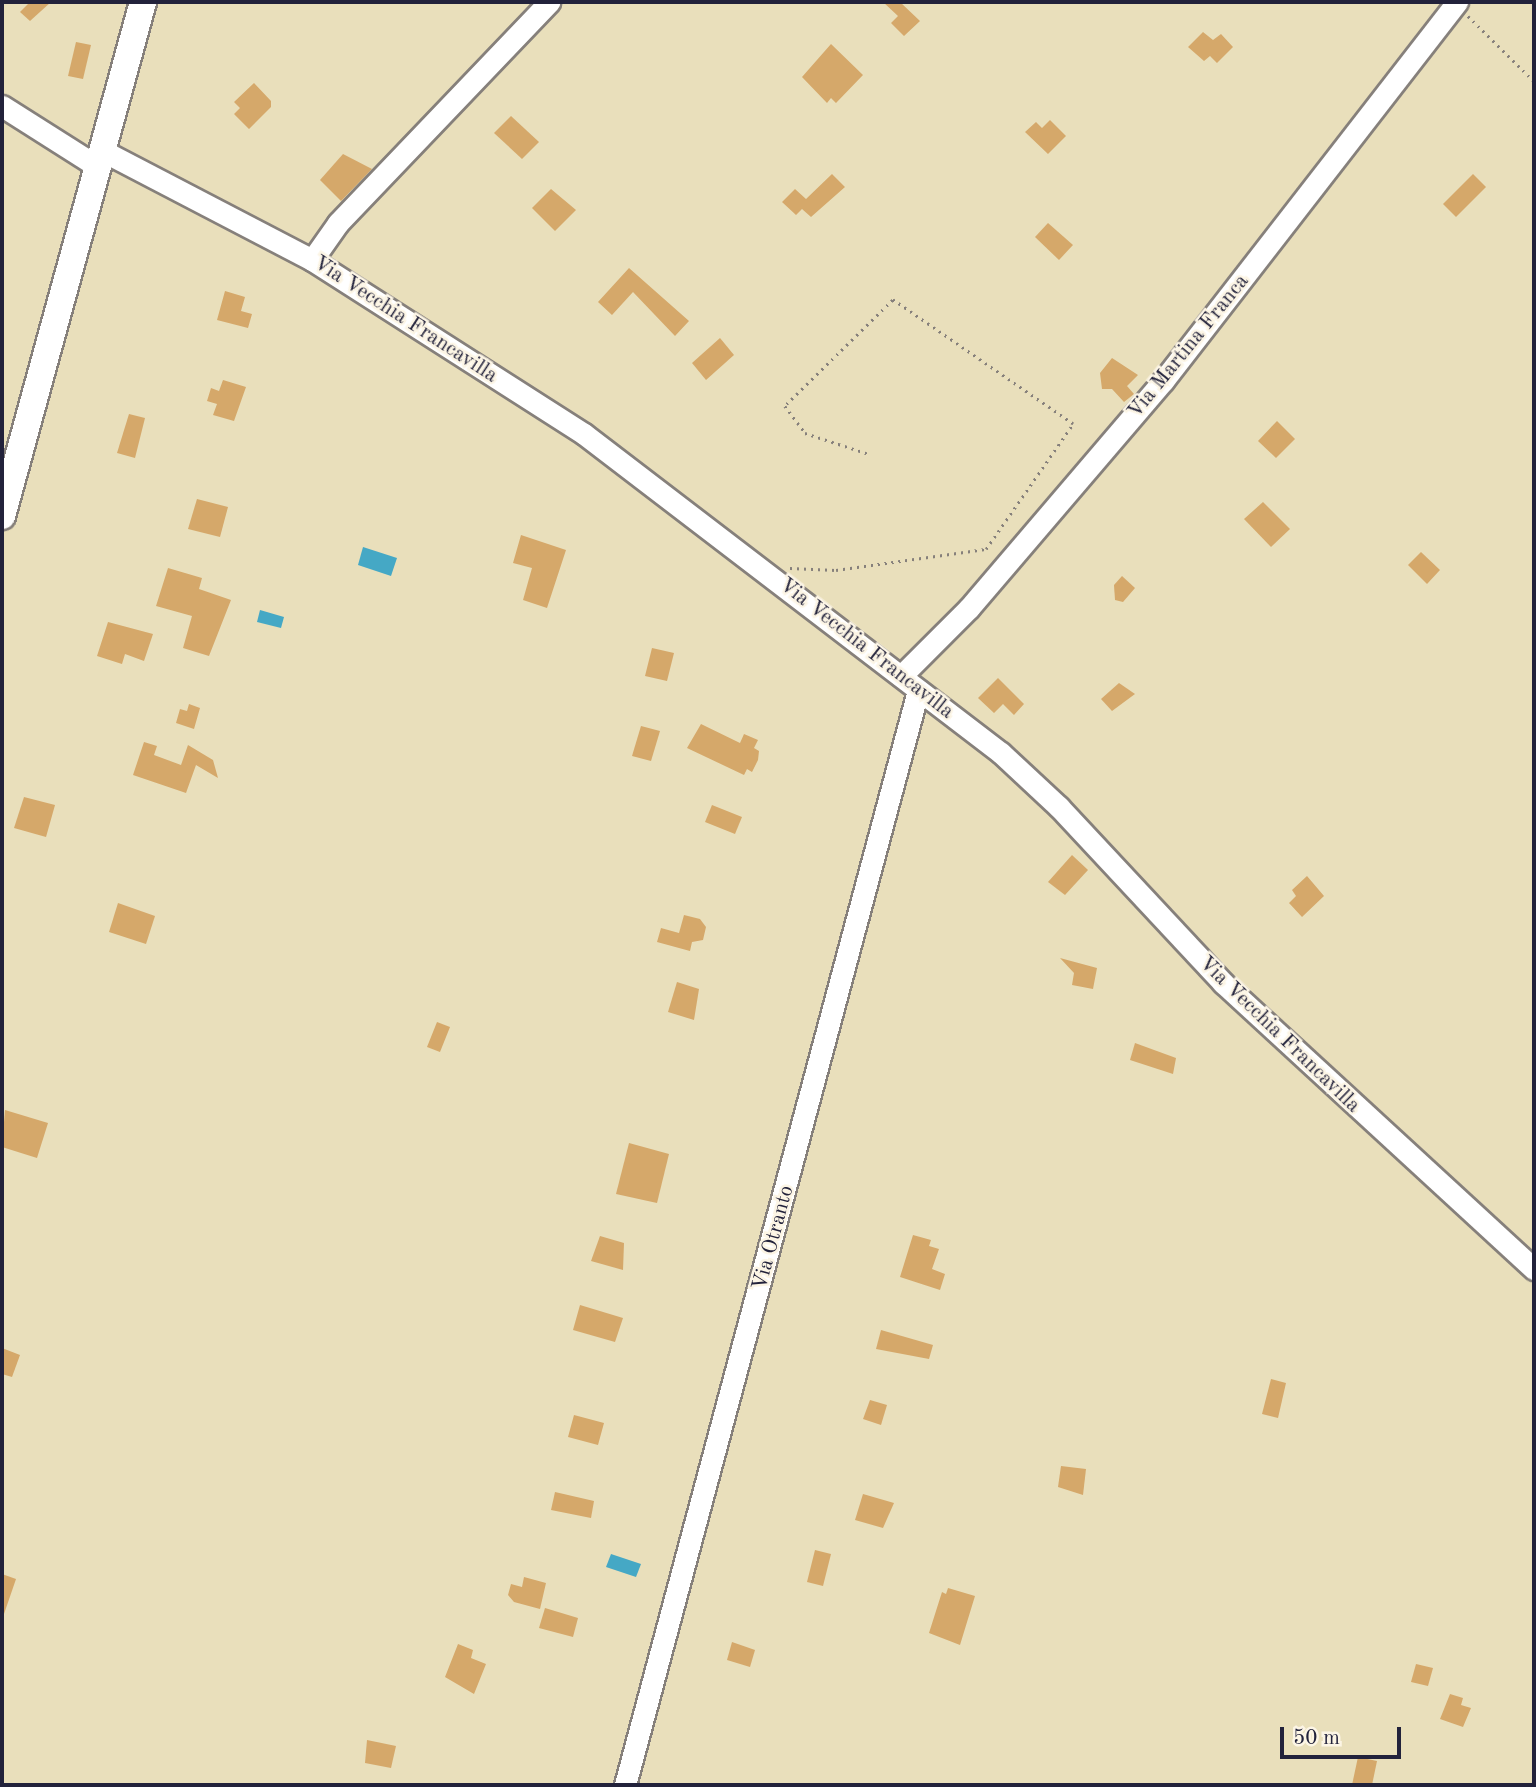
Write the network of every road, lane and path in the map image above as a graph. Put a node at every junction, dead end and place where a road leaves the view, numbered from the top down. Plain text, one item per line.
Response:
1 (143, 2) edge
2 (548, 2) edge
3 (1457, 3) edge
4 (1534, 81) edge
5 (2, 106) edge
6 (101, 159) junction
7 (312, 260) junction
8 (869, 454) dead end
9 (2, 516) edge
10 (759, 567) junction
11 (901, 676) junction
12 (918, 691) junction
13 (1534, 1269) edge
14 (625, 1785) edge

1 - 6 main road
2 - 7 street
3 - 4 path
3 - 11 street, Via Martina Franca
5 - 6 street, Via Vecchia Francavilla
6 - 7 street, Via Vecchia Francavilla
6 - 9 main road
7 - 10 street, Via Vecchia Francavilla
8 - 10 path
10 - 11 street, Via Vecchia Francavilla
11 - 12 street, Via Vecchia Francavilla
12 - 13 street, Via Vecchia Francavilla
12 - 14 street, Via Otranto

